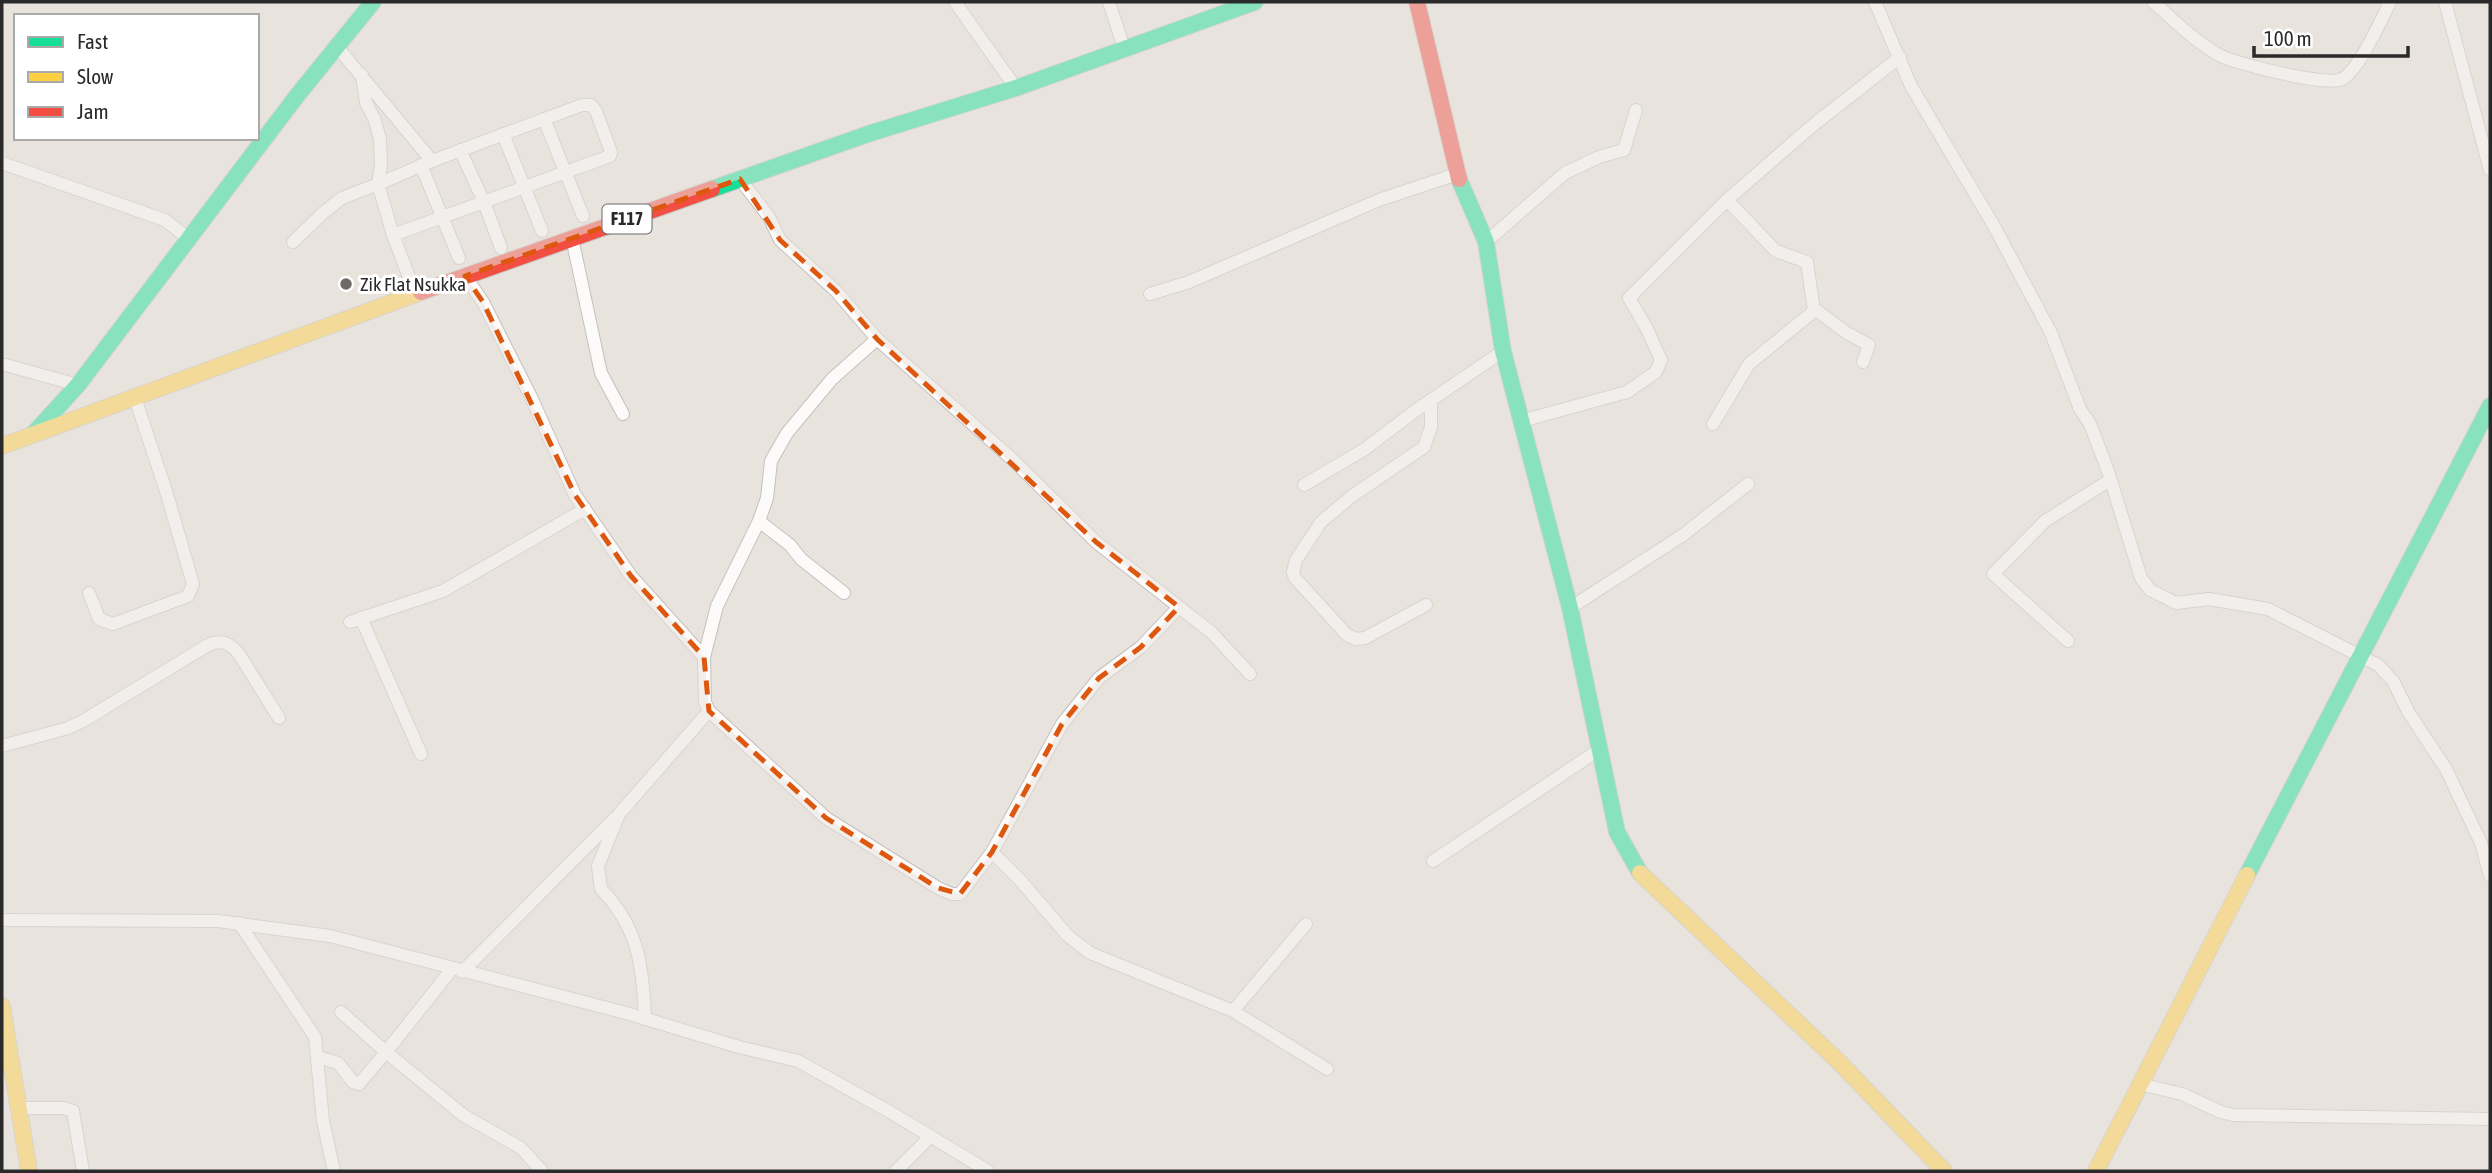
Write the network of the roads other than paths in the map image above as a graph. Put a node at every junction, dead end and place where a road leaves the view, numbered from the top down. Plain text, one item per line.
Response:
1 (373, 2) edge
2 (955, 2) edge
3 (1109, 2) edge
4 (1255, 2) edge
5 (1417, 2) edge
6 (1875, 2) edge
7 (2153, 2) edge
8 (2390, 2) edge
9 (2445, 2) edge
10 (338, 48) junction
11 (1124, 48) junction
12 (1900, 57) junction
13 (362, 75) junction
14 (1016, 88) junction
15 (1636, 110) dead end
16 (544, 119) junction
17 (503, 134) junction
18 (460, 150) junction
19 (2, 163) edge
20 (426, 163) junction
21 (2490, 170) edge
22 (567, 173) junction
23 (1457, 174) junction
24 (740, 179) junction
25 (377, 184) junction
26 (525, 188) junction
27 (1727, 200) junction
28 (484, 202) junction
29 (583, 216) dead end
30 (443, 217) junction
31 (542, 231) dead end
32 (393, 235) junction
33 (189, 239) junction
34 (572, 239) junction
35 (293, 242) dead end
36 (1486, 242) junction
37 (501, 248) dead end
38 (459, 258) dead end
39 (465, 276) junction
40 (409, 277) dead end
41 (1150, 294) dead end
42 (1814, 311) junction
43 (877, 339) junction
44 (1503, 351) junction
45 (1863, 362) dead end
46 (2, 364) edge
47 (78, 385) junction
48 (135, 398) junction
49 (1432, 400) junction
50 (2490, 406) edge
51 (623, 414) dead end
52 (1521, 421) junction
53 (1713, 424) dead end
54 (34, 433) junction
55 (2, 446) edge
56 (2110, 480) junction
57 (1748, 484) dead end
58 (1304, 485) dead end
59 (585, 509) junction
60 (759, 521) junction
61 (89, 593) dead end
62 (844, 593) dead end
63 (1426, 605) dead end
64 (1179, 607) junction
65 (1570, 608) junction
66 (2068, 641) dead end
67 (2360, 656) junction
68 (704, 657) junction
69 (1250, 674) dead end
70 (709, 711) junction
71 (279, 718) dead end
72 (2, 746) edge
73 (1600, 749) junction
74 (421, 754) dead end
75 (619, 814) junction
76 (992, 852) junction
77 (1433, 861) dead end
78 (2490, 876) edge
79 (2, 920) edge
80 (239, 923) junction
81 (1306, 924) dead end
82 (457, 970) junction
83 (2, 1006) edge
84 (1233, 1011) junction
85 (341, 1012) dead end
86 (646, 1019) junction
87 (386, 1052) junction
88 (318, 1057) junction
89 (1327, 1069) dead end
90 (7, 1077) edge
91 (2139, 1084) junction
92 (20, 1108) junction
93 (2490, 1119) edge
94 (930, 1137) junction
95 (29, 1171) edge
96 (83, 1171) edge
97 (334, 1171) edge
98 (542, 1171) edge
99 (896, 1171) edge
100 (988, 1171) edge
101 (1944, 1171) edge
102 (2096, 1171) edge

1 - 10 main road
2 - 14 street
3 - 11 street
4 - 11 main road, F117
5 - 23 main road
6 - 12 street
7 - 8 street
9 - 21 street
10 - 13 street
10 - 33 main road
11 - 14 main road, F117
12 - 27 street
12 - 56 street
13 - 20 street
13 - 25 street
14 - 24 main road, F117
15 - 36 street
16 - 17 street
16 - 22 street
16 - 22 street
17 - 18 street
17 - 26 street
18 - 20 street
18 - 28 street
19 - 33 street
20 - 25 street
20 - 30 street
22 - 26 street
22 - 29 street
23 - 36 main road
23 - 41 street
24 - 34 main road, F117
24 - 43 street
25 - 32 street
25 - 35 street
26 - 28 street
26 - 31 street
27 - 42 street
27 - 52 street
28 - 30 street
28 - 37 street
30 - 32 street
30 - 38 street
32 - 40 street
33 - 47 main road
34 - 39 main road, F117
34 - 51 street
36 - 44 main road
39 - 48 main road, F117
39 - 59 street
42 - 45 street
42 - 53 street
43 - 60 street
43 - 64 street
44 - 49 street
44 - 52 main road
46 - 47 street
47 - 54 main road
48 - 54 main road, F117
48 - 61 street
49 - 58 street
49 - 63 street
50 - 67 main road
52 - 65 main road
54 - 55 main road, F117
56 - 66 street
56 - 67 street
57 - 65 street
59 - 68 street
59 - 74 street
60 - 62 street
60 - 68 street
64 - 69 street
64 - 76 street
65 - 73 main road
67 - 78 street
67 - 91 main road
68 - 70 street
70 - 75 street
70 - 76 street
71 - 72 street
73 - 77 street
73 - 101 main road
75 - 82 street
75 - 86 street
76 - 84 street
79 - 80 street
80 - 82 street
80 - 88 street
81 - 84 street
82 - 86 street
82 - 87 street
83 - 90 main road
84 - 89 street
85 - 87 street
86 - 94 street
87 - 88 street
87 - 98 street
88 - 97 street
90 - 92 main road
91 - 93 street
91 - 102 main road
92 - 95 main road
92 - 96 street
94 - 99 street
94 - 100 street

